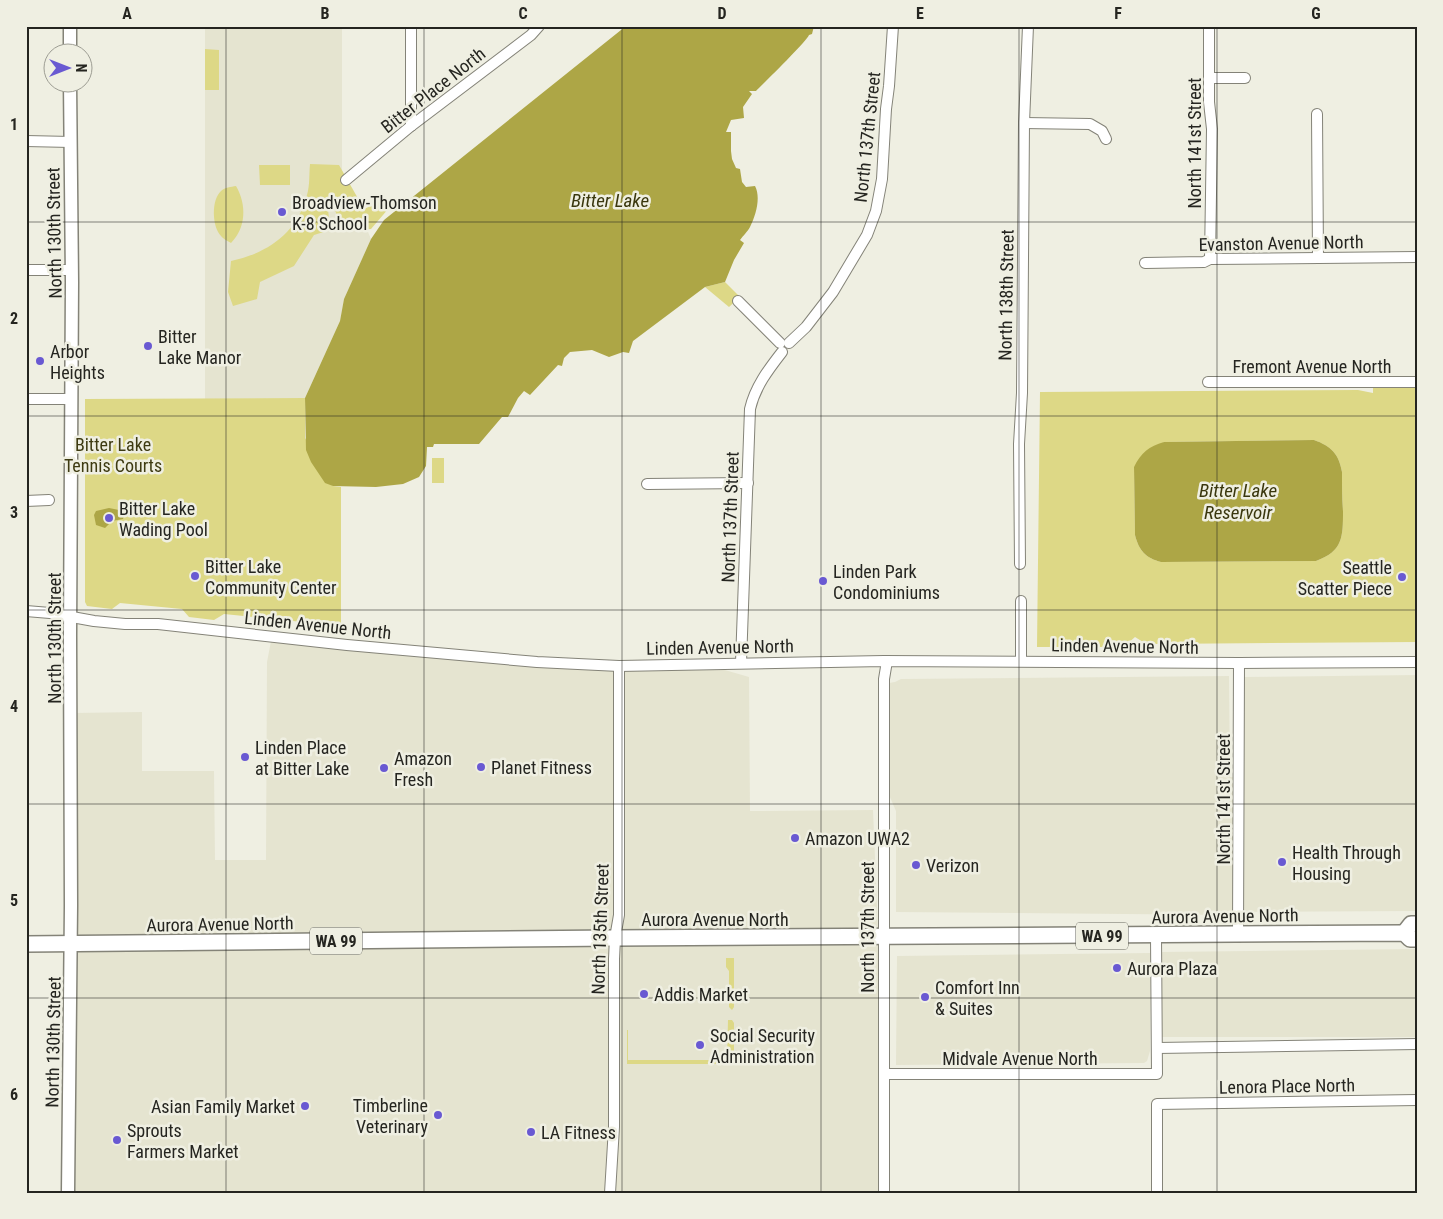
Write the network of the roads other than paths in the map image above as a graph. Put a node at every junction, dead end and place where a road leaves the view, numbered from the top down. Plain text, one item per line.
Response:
1 (70, 26) edge
2 (411, 26) edge
3 (539, 26) edge
4 (893, 26) edge
5 (1028, 26) edge
6 (1209, 26) edge
7 (70, 42) edge
8 (1209, 78) junction
9 (1245, 78) dead end
10 (70, 92) edge
11 (1317, 114) dead end
12 (1024, 123) junction
13 (411, 126) junction
14 (1106, 139) dead end
15 (26, 142) edge
16 (71, 142) junction
17 (346, 180) dead end
18 (1417, 257) edge
19 (1318, 258) junction
20 (1210, 259) junction
21 (1145, 263) dead end
22 (26, 270) edge
23 (72, 270) junction
24 (738, 301) dead end
25 (784, 346) junction
26 (1208, 382) dead end
27 (1417, 382) edge
28 (26, 399) edge
29 (72, 399) junction
30 (748, 483) junction
31 (647, 484) dead end
32 (49, 500) dead end
33 (26, 501) edge
34 (1020, 564) dead end
35 (1021, 601) dead end
36 (26, 610) edge
37 (71, 616) junction
38 (886, 661) junction
39 (1021, 661) junction
40 (1417, 662) edge
41 (741, 663) junction
42 (1239, 663) junction
43 (620, 666) junction
44 (1413, 932) edge
45 (1238, 935) junction
46 (1156, 936) junction
47 (884, 937) junction
48 (614, 938) junction
49 (26, 944) edge
50 (71, 944) junction
51 (1417, 1044) edge
52 (1157, 1048) junction
53 (884, 1074) junction
54 (1417, 1100) edge
55 (68, 1193) edge
56 (610, 1193) edge
57 (884, 1193) edge
58 (1157, 1193) edge

1 - 7 main road
2 - 13 street
3 - 13 street, Bitter Place North
4 - 25 street, North 137th Street
5 - 12 street, North 138th Street
6 - 8 street, North 141st Street
8 - 9 street
8 - 20 street, North 141st Street
10 - 16 main road, North 130th Street
11 - 19 street
12 - 14 street
12 - 34 street, North 138th Street
13 - 17 street, Bitter Place North
15 - 16 street
16 - 23 main road, North 130th Street
18 - 19 street, Evanston Avenue North
19 - 20 street, Evanston Avenue North
20 - 21 street, Evanston Avenue North
22 - 23 street
23 - 29 main road, North 130th Street
24 - 25 street
25 - 30 street, North 137th Street
26 - 27 street, Fremont Avenue North
28 - 29 street
29 - 37 main road, North 130th Street
30 - 31 street
30 - 41 street, North 137th Street
32 - 33 street
35 - 39 street
36 - 37 street, Linden Avenue North
37 - 43 street, Linden Avenue North
37 - 50 main road, North 130th Street
38 - 39 street, Linden Avenue North
38 - 41 street, Linden Avenue North
38 - 47 street, North 137th Street
39 - 42 street, Linden Avenue North
40 - 42 street, Linden Avenue North
41 - 43 street, Linden Avenue North
42 - 45 street, North 141st Street
43 - 48 street, North 135th Street
44 - 45 highway, Aurora Avenue North / WA 99
45 - 46 highway, Aurora Avenue North / WA 99
46 - 47 highway, Aurora Avenue North / WA 99
46 - 52 street
47 - 48 highway, Aurora Avenue North / WA 99
47 - 53 street, North 137th Street
48 - 50 highway, Aurora Avenue North / WA 99
48 - 56 street, North 135th Street
49 - 50 highway, Aurora Avenue North / WA 99
50 - 55 main road, North 130th Street
51 - 52 street
52 - 53 street, Midvale Avenue North
53 - 57 street, North 137th Street
54 - 58 street, Lenora Place North

